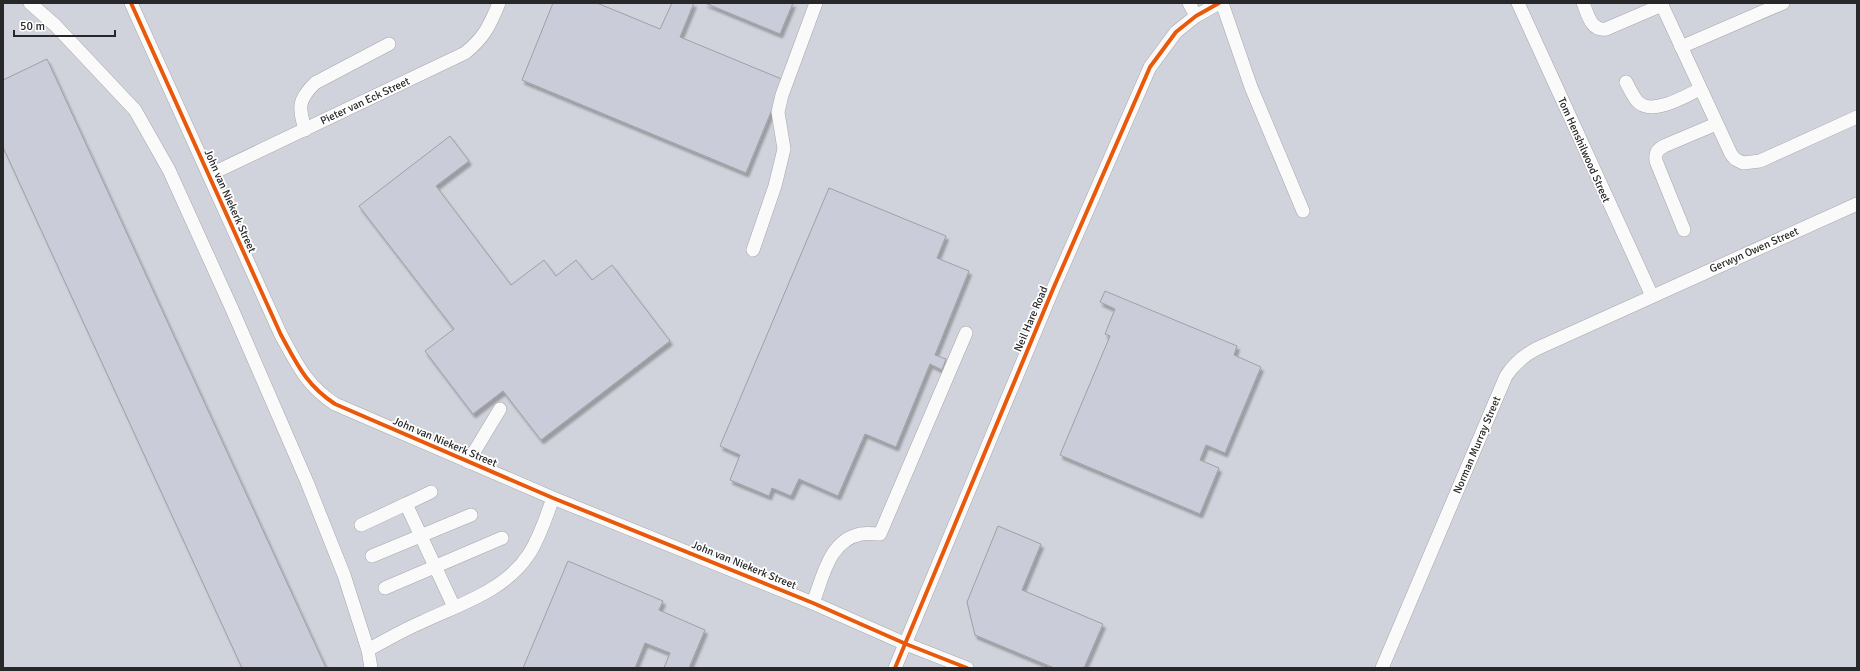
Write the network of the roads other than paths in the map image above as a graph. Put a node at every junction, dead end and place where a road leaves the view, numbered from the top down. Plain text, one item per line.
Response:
1 (30, 3) edge
2 (131, 3) edge
3 (498, 3) edge
4 (816, 3) edge
5 (1189, 3) edge
6 (1221, 3) edge
7 (1518, 3) edge
8 (1583, 3) edge
9 (1783, 3) edge
10 (1662, 4) edge
11 (1196, 16) junction
12 (389, 44) dead end
13 (1681, 47) junction
14 (1626, 82) dead end
15 (1700, 89) junction
16 (1857, 117) edge
17 (1716, 124) junction
18 (305, 130) junction
19 (209, 175) junction
20 (1857, 204) edge
21 (1302, 210) dead end
22 (1684, 230) dead end
23 (753, 250) dead end
24 (1652, 296) junction
25 (966, 334) dead end
26 (500, 409) dead end
27 (468, 462) junction
28 (431, 492) dead end
29 (553, 498) junction
30 (406, 504) junction
31 (471, 515) dead end
32 (361, 525) dead end
33 (422, 536) junction
34 (502, 538) dead end
35 (372, 556) dead end
36 (437, 567) junction
37 (385, 588) dead end
38 (813, 603) junction
39 (454, 607) junction
40 (906, 644) junction
41 (368, 650) junction
42 (371, 668) edge
43 (895, 668) edge
44 (967, 668) edge
45 (1382, 668) edge

1 - 41 street
2 - 19 street, John van Niekerk Street
3 - 18 street, Pieter van Eck Street
4 - 23 street
5 - 11 street
6 - 11 street, Neil Hare Road
6 - 21 street
7 - 24 street, Tom Henshilwood Street
8 - 10 street
9 - 13 street
10 - 13 street
11 - 40 street, Neil Hare Road
12 - 18 street
13 - 15 street
14 - 15 street
15 - 17 street
16 - 17 street
17 - 22 street
18 - 19 street, Pieter van Eck Street
19 - 27 street, John van Niekerk Street
20 - 24 street, Gerwyn Owen Street
24 - 45 street, Norman Murray Street
25 - 38 street
26 - 27 street
27 - 29 street, John van Niekerk Street
28 - 30 street
29 - 38 street, John van Niekerk Street
29 - 39 street
30 - 32 street
30 - 33 street
31 - 33 street
33 - 35 street
33 - 36 street
34 - 36 street
36 - 37 street
36 - 39 street
38 - 40 street, John van Niekerk Street
39 - 41 street
40 - 43 street, Neil Hare Road
40 - 44 street, John van Niekerk Street
41 - 42 street

